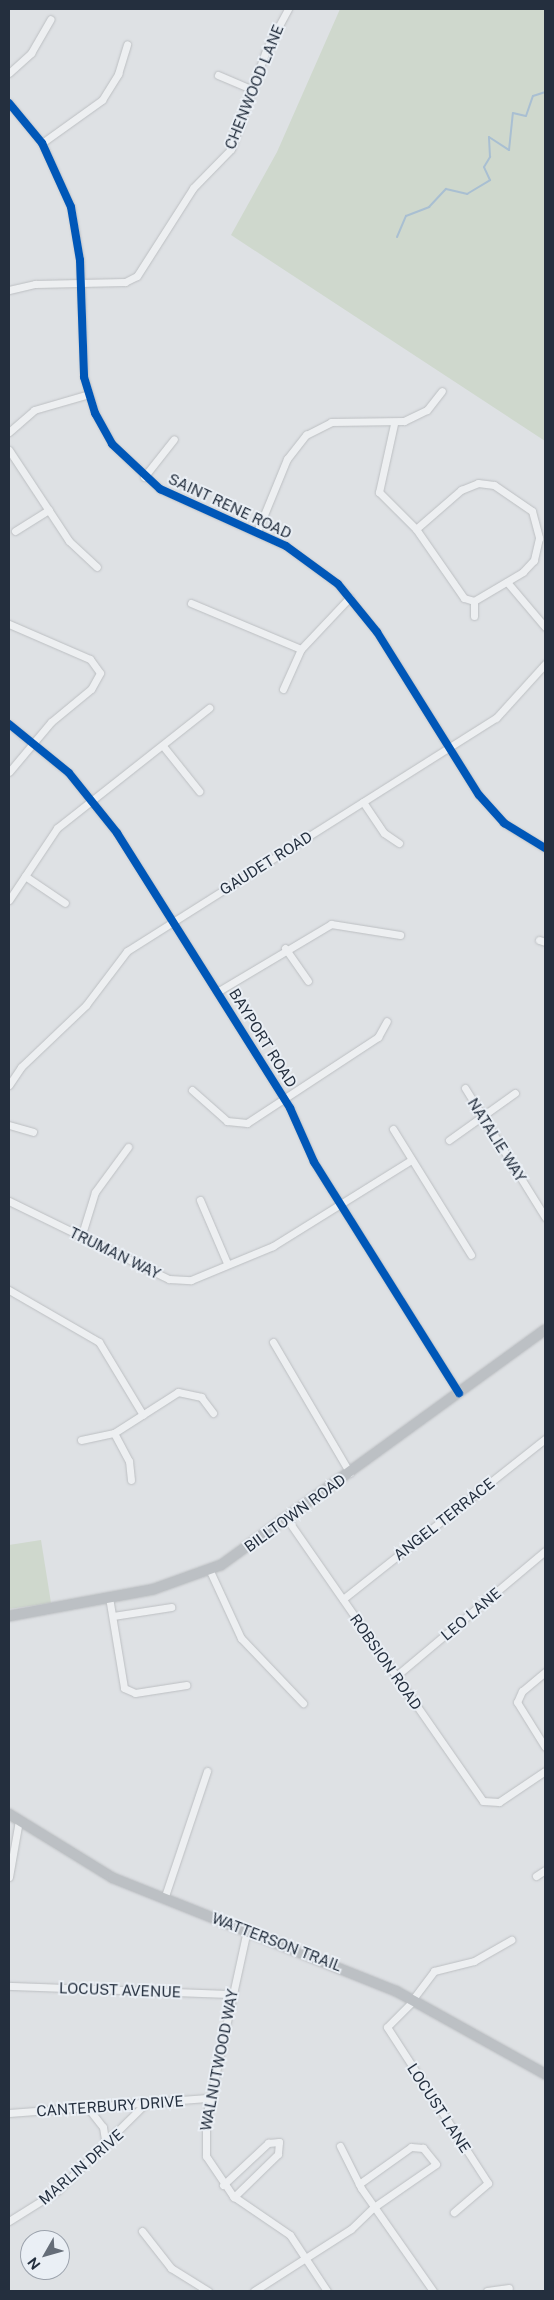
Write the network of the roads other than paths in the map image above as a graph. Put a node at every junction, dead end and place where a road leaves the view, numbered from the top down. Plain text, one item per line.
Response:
1 (285, 10) edge
2 (52, 19) dead end
3 (127, 44) dead end
4 (9, 73) edge
5 (218, 75) dead end
6 (253, 90) junction
7 (9, 103) edge
8 (42, 143) junction
9 (81, 283) junction
10 (9, 290) edge
11 (442, 391) dead end
12 (89, 394) junction
13 (394, 424) junction
14 (9, 432) edge
15 (174, 439) dead end
16 (9, 450) edge
17 (144, 477) junction
18 (49, 510) junction
19 (416, 529) junction
20 (15, 531) dead end
21 (257, 532) junction
22 (97, 567) dead end
23 (507, 582) junction
24 (350, 597) junction
25 (474, 601) junction
26 (191, 603) dead end
27 (474, 616) dead end
28 (9, 624) edge
29 (545, 627) edge
30 (301, 649) junction
31 (545, 664) edge
32 (283, 689) dead end
33 (209, 708) dead end
34 (9, 724) edge
35 (32, 741) junction
36 (163, 746) junction
37 (449, 747) junction
38 (9, 772) edge
39 (199, 791) dead end
40 (94, 801) junction
41 (363, 802) junction
42 (399, 843) dead end
43 (545, 848) edge
44 (25, 876) junction
45 (9, 900) edge
46 (65, 903) dead end
47 (172, 922) junction
48 (400, 935) dead end
49 (285, 948) junction
50 (308, 981) dead end
51 (217, 992) junction
52 (387, 1021) dead end
53 (9, 1085) edge
54 (465, 1088) dead end
55 (192, 1090) dead end
56 (515, 1093) dead end
57 (285, 1100) junction
58 (482, 1117) junction
59 (9, 1125) edge
60 (393, 1129) dead end
61 (33, 1132) dead end
62 (449, 1140) dead end
63 (128, 1147) dead end
64 (411, 1160) junction
65 (200, 1200) dead end
66 (9, 1201) edge
67 (340, 1205) junction
68 (545, 1217) edge
69 (82, 1234) junction
70 (471, 1255) dead end
71 (227, 1264) junction
72 (9, 1290) edge
73 (545, 1330) edge
74 (273, 1342) dead end
75 (460, 1393) junction
76 (213, 1413) dead end
77 (143, 1416) junction
78 (114, 1433) junction
79 (545, 1439) edge
80 (81, 1440) dead end
81 (350, 1473) junction
82 (131, 1480) dead end
83 (287, 1519) junction
84 (545, 1551) edge
85 (210, 1571) junction
86 (109, 1597) junction
87 (343, 1599) junction
88 (171, 1607) dead end
89 (9, 1616) edge
90 (113, 1616) junction
91 (545, 1672) edge
92 (396, 1676) junction
93 (186, 1685) dead end
94 (303, 1703) dead end
95 (545, 1747) edge
96 (207, 1771) dead end
97 (545, 1771) edge
98 (9, 1814) edge
99 (19, 1820) junction
100 (545, 1870) edge
101 (536, 1876) dead end
102 (9, 1877) edge
103 (164, 1899) junction
104 (247, 1930) junction
105 (512, 1940) dead end
106 (9, 1986) edge
107 (232, 1994) junction
108 (413, 1999) junction
109 (545, 2074) edge
110 (210, 2098) junction
111 (146, 2103) junction
112 (88, 2108) junction
113 (9, 2113) edge
114 (106, 2145) junction
115 (340, 2146) dead end
116 (359, 2184) junction
117 (223, 2185) junction
118 (234, 2197) junction
119 (374, 2207) junction
120 (454, 2212) dead end
121 (9, 2221) edge
122 (142, 2231) dead end
123 (306, 2257) junction
124 (509, 2288) dead end
125 (208, 2291) edge
126 (254, 2291) edge
127 (327, 2291) edge
128 (433, 2291) edge
129 (487, 2291) edge

1 - 6 street, CHENWOOD LANE
2 - 4 street
3 - 8 street
5 - 6 street
6 - 9 street, CHENWOOD LANE
7 - 8 street, SAINT RENE ROAD
8 - 9 street, SAINT RENE ROAD
9 - 10 street, CHENWOOD LANE
9 - 12 street, SAINT RENE ROAD
11 - 13 street
12 - 14 street
12 - 17 street, SAINT RENE ROAD
13 - 19 street
13 - 21 street
15 - 17 street
16 - 18 street
17 - 21 street, SAINT RENE ROAD
18 - 20 street
18 - 22 street
19 - 23 street
19 - 25 street
21 - 24 street, SAINT RENE ROAD
23 - 25 street
23 - 29 street
24 - 30 street
24 - 37 street, SAINT RENE ROAD
25 - 27 street
26 - 30 street
28 - 35 street
30 - 32 street
31 - 37 street, GAUDET ROAD
33 - 36 street
34 - 35 street, BAYPORT ROAD
35 - 38 street
35 - 40 street, BAYPORT ROAD
36 - 39 street
36 - 40 street
37 - 41 street, GAUDET ROAD
37 - 43 street, SAINT RENE ROAD
40 - 44 street
40 - 47 street, BAYPORT ROAD
41 - 42 street
41 - 47 street, GAUDET ROAD
44 - 45 street
44 - 46 street
47 - 51 street, BAYPORT ROAD
47 - 53 street, GAUDET ROAD
48 - 49 street
49 - 50 street
49 - 51 street
51 - 57 street, BAYPORT ROAD
52 - 57 street
54 - 58 street, NATALIE WAY
55 - 57 street
56 - 58 street
57 - 67 street, BAYPORT ROAD
58 - 62 street
58 - 68 street, NATALIE WAY
59 - 61 street
60 - 64 street
63 - 69 street
64 - 67 street, TRUMAN WAY
64 - 70 street
65 - 71 street
66 - 69 street, TRUMAN WAY
67 - 71 street, TRUMAN WAY
67 - 75 street, BAYPORT ROAD
69 - 71 street, TRUMAN WAY
72 - 77 street
73 - 75 main road, BILLTOWN ROAD
74 - 81 street
75 - 81 main road, BILLTOWN ROAD
76 - 77 street
77 - 78 street
78 - 80 street
78 - 82 street
79 - 87 street, ANGEL TERRACE
81 - 83 main road, BILLTOWN ROAD
83 - 85 main road, BILLTOWN ROAD
83 - 87 street, ROBSION ROAD
84 - 92 street, LEO LANE
85 - 86 main road, BILLTOWN ROAD
85 - 94 street
86 - 89 main road, BILLTOWN ROAD
86 - 90 street
87 - 92 street, ROBSION ROAD
88 - 90 street
90 - 93 street
91 - 95 street
92 - 97 street, ROBSION ROAD
96 - 103 street
98 - 99 main road, WATTERSON TRAIL
99 - 102 street
99 - 103 main road, WATTERSON TRAIL
100 - 101 street
103 - 104 main road, WATTERSON TRAIL
104 - 107 street, WALNUTWOOD WAY
104 - 108 main road, WATTERSON TRAIL
105 - 108 street
106 - 107 street, LOCUST AVENUE
107 - 110 street, WALNUTWOOD WAY
108 - 109 main road, WATTERSON TRAIL
108 - 120 street, LOCUST LANE
110 - 111 street, CANTERBURY DRIVE
110 - 117 street, WALNUTWOOD WAY
111 - 112 street, CANTERBURY DRIVE
111 - 114 street, MARLIN DRIVE
112 - 113 street, CANTERBURY DRIVE
112 - 114 street
114 - 121 street, MARLIN DRIVE
115 - 116 street
116 - 119 street
116 - 119 street
117 - 118 street, WALNUTWOOD WAY
117 - 118 street
118 - 123 street, WALNUTWOOD WAY
119 - 123 street
119 - 128 street
122 - 125 street
123 - 126 street
123 - 127 street, WALNUTWOOD WAY
124 - 129 street

